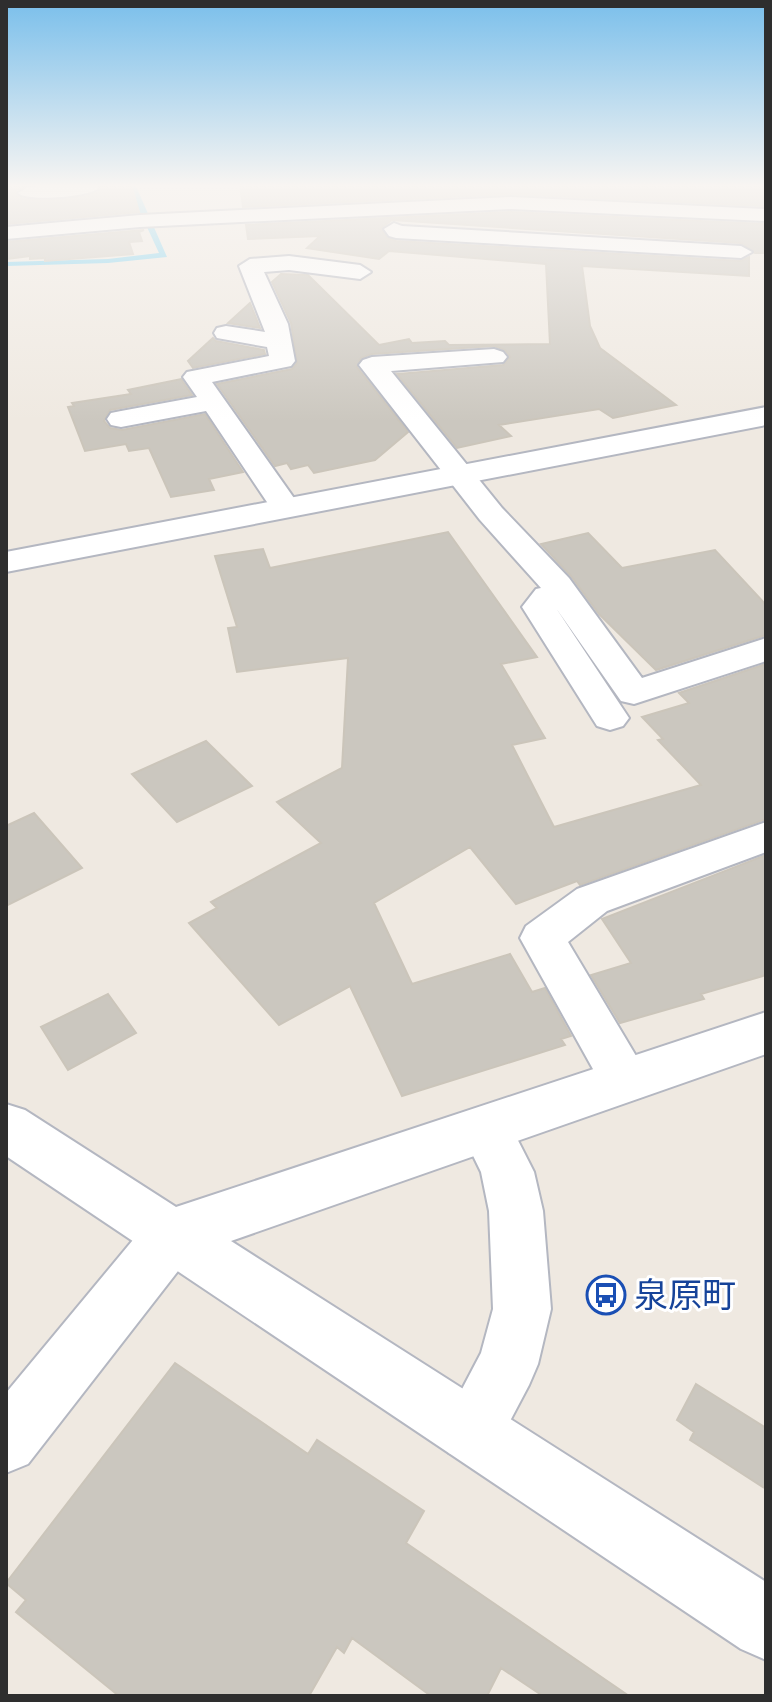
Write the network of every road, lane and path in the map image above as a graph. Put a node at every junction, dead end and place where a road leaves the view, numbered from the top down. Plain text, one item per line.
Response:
1 (283, 263) edge
2 (292, 263) edge
3 (360, 272) dead end
4 (226, 333) dead end
5 (279, 341) junction
6 (494, 357) dead end
7 (213, 402) junction
8 (766, 416) edge
9 (121, 419) dead end
10 (460, 475) junction
11 (286, 508) junction
12 (6, 562) edge
13 (557, 585) junction
14 (766, 649) edge
15 (610, 718) dead end
16 (766, 836) edge
17 (766, 1033) edge
18 (626, 1081) junction
19 (6, 1127) edge
20 (486, 1129) junction
21 (172, 1235) junction
22 (471, 1431) junction
23 (6, 1442) edge
24 (766, 1624) edge

1 - 5 street
2 - 3 street
4 - 5 street
5 - 7 street
6 - 10 street
7 - 9 street
7 - 11 street
8 - 10 street
10 - 11 street
10 - 13 street
11 - 12 street
13 - 14 street
13 - 15 street
16 - 18 street
17 - 18 street
18 - 20 street
19 - 21 street
20 - 21 street
20 - 22 street
21 - 22 street
21 - 23 street
22 - 24 street

